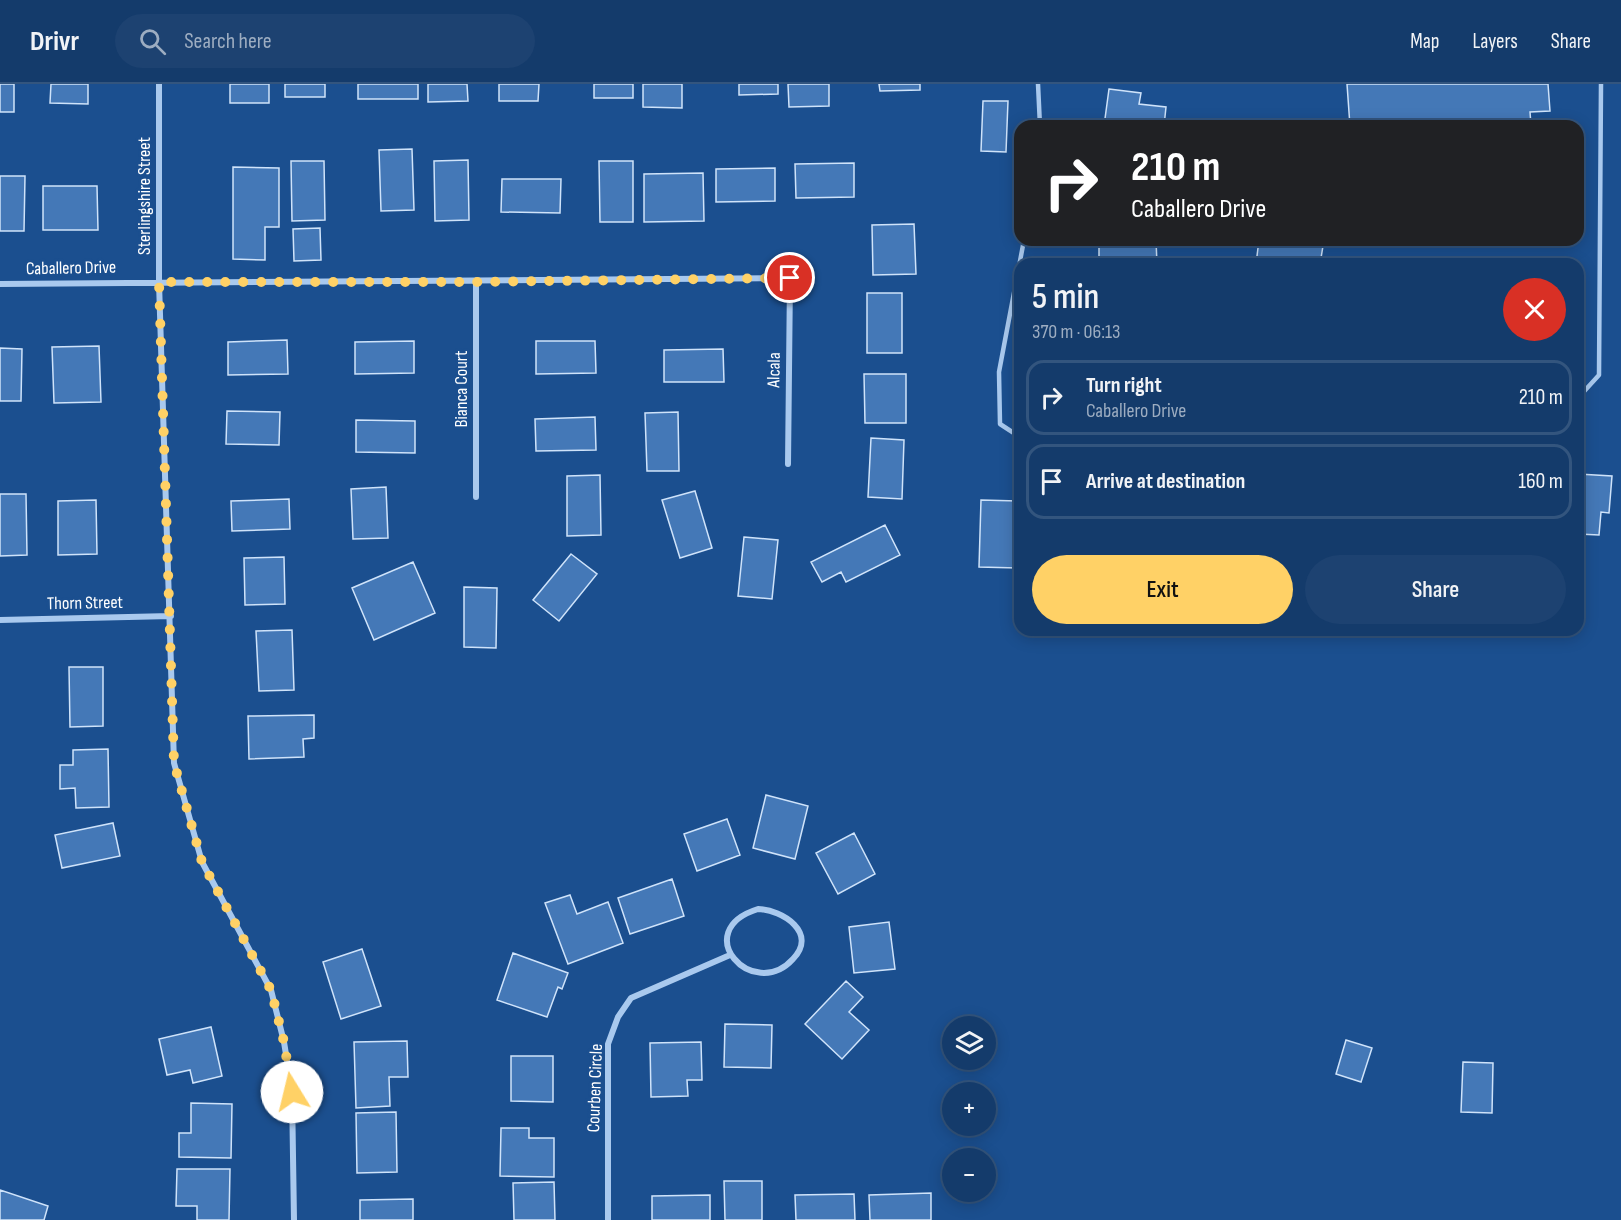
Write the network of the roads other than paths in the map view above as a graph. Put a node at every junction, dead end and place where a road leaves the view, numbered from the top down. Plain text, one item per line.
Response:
1 (159, 84) edge
2 (1038, 84) edge
3 (1601, 84) edge
4 (1040, 120) edge
5 (790, 278) joint
6 (159, 282) junction
7 (477, 282) junction
8 (0, 284) edge
9 (1014, 293) edge
10 (1584, 391) edge
11 (1014, 433) edge
12 (788, 464) dead end
13 (476, 497) dead end
14 (171, 616) junction
15 (0, 620) edge
16 (730, 955) junction
17 (294, 1220) edge
18 (608, 1220) edge

1 - 6 street, Sterlingshire Street
2 - 4 lane
3 - 10 lane
5 - 7 street, Caballero Drive
5 - 12 street, Alcala
6 - 7 street, Caballero Drive
6 - 8 street, Caballero Drive
6 - 14 street, Sterlingshire Street
7 - 13 street, Bianca Court
9 - 11 lane
14 - 15 street, Thorn Street
14 - 17 street, Sterlingshire Street
16 - 16 street
16 - 18 street, Courben Circle

